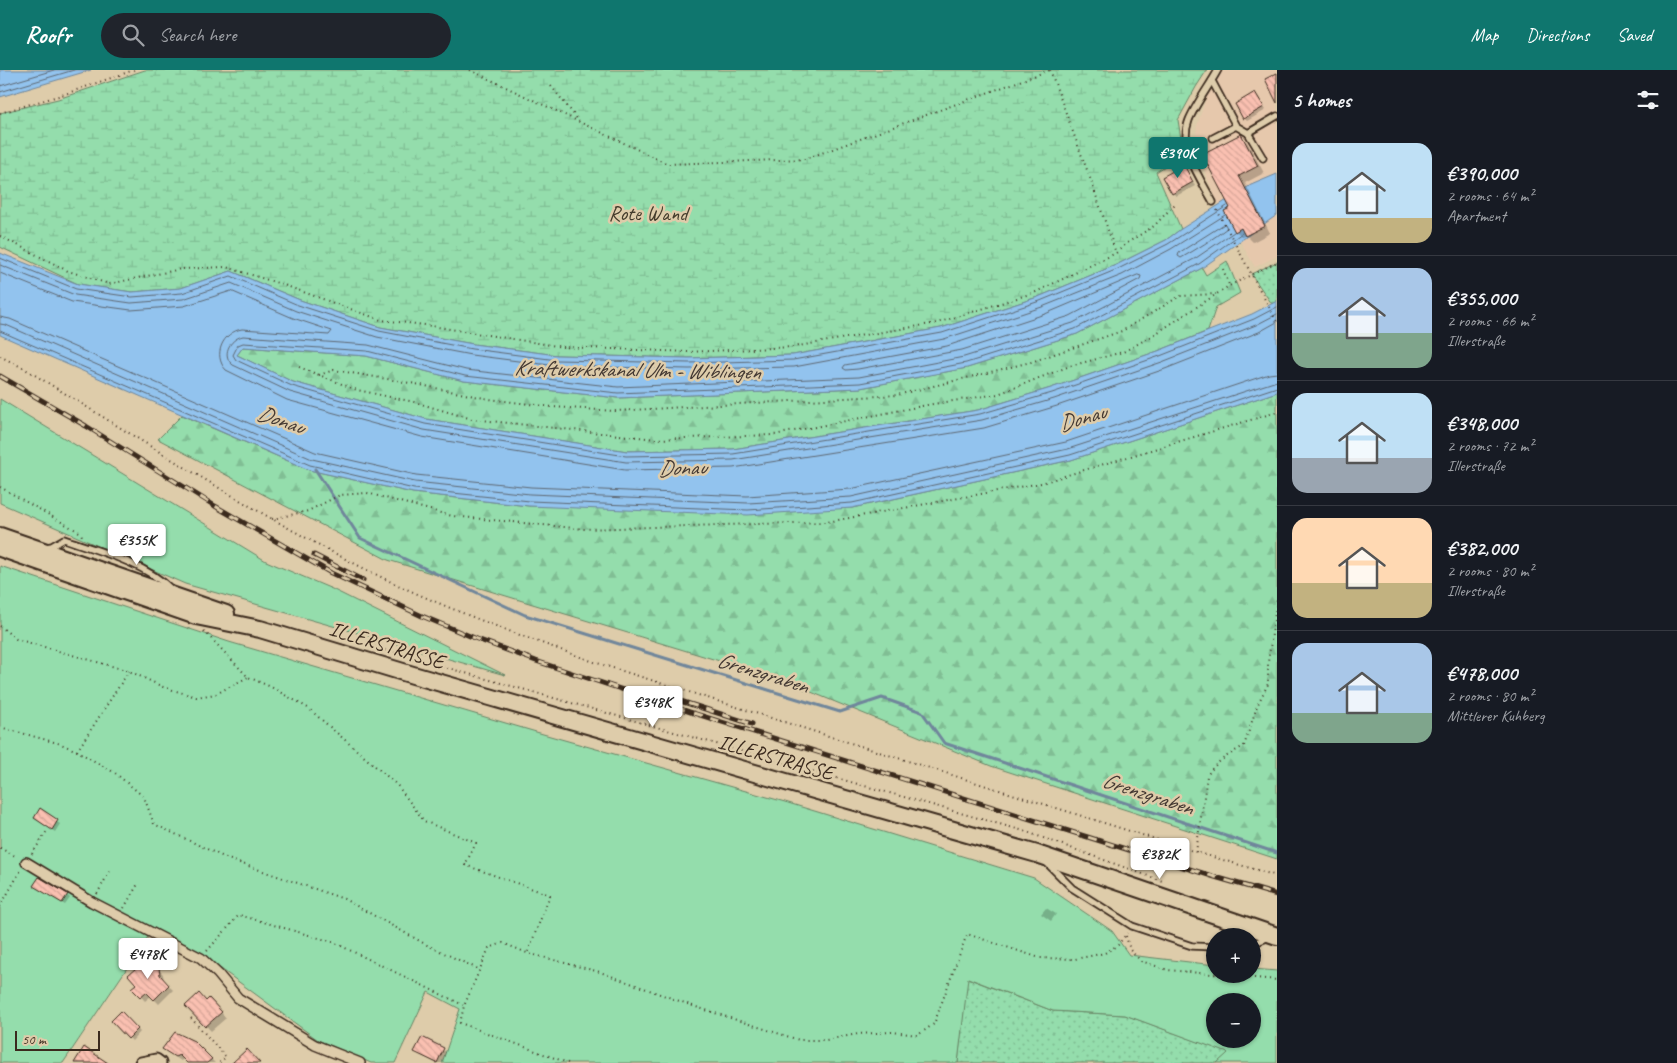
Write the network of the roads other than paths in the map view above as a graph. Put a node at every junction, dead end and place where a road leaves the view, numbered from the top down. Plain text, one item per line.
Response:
1 (1218, 70) edge
2 (1212, 81) junction
3 (1277, 116) edge
4 (1236, 126) junction
5 (1248, 133) junction
6 (1213, 138) dead end
7 (1263, 158) dead end
8 (1213, 202) road end
9 (0, 536) edge
10 (0, 548) edge
11 (34, 548) junction
12 (176, 596) junction
13 (260, 629) junction
14 (1037, 854) junction
15 (26, 862) road end
16 (1275, 936) edge
17 (1261, 941) edge
18 (1206, 947) edge
19 (142, 1063) edge
20 (160, 1063) edge
21 (360, 1063) edge

1 - 2 lane
2 - 4 lane
2 - 8 lane
3 - 5 lane
4 - 5 lane
4 - 6 lane
5 - 7 lane
9 - 11 main road, ILLERSTRASSE
10 - 13 main road, ILLERSTRASSE
11 - 12 main road, ILLERSTRASSE
11 - 12 lane
12 - 13 main road, ILLERSTRASSE
13 - 14 main road, ILLERSTRASSE
14 - 16 main road, ILLERSTRASSE
14 - 18 lane
15 - 21 street
16 - 17 lane
19 - 20 street

